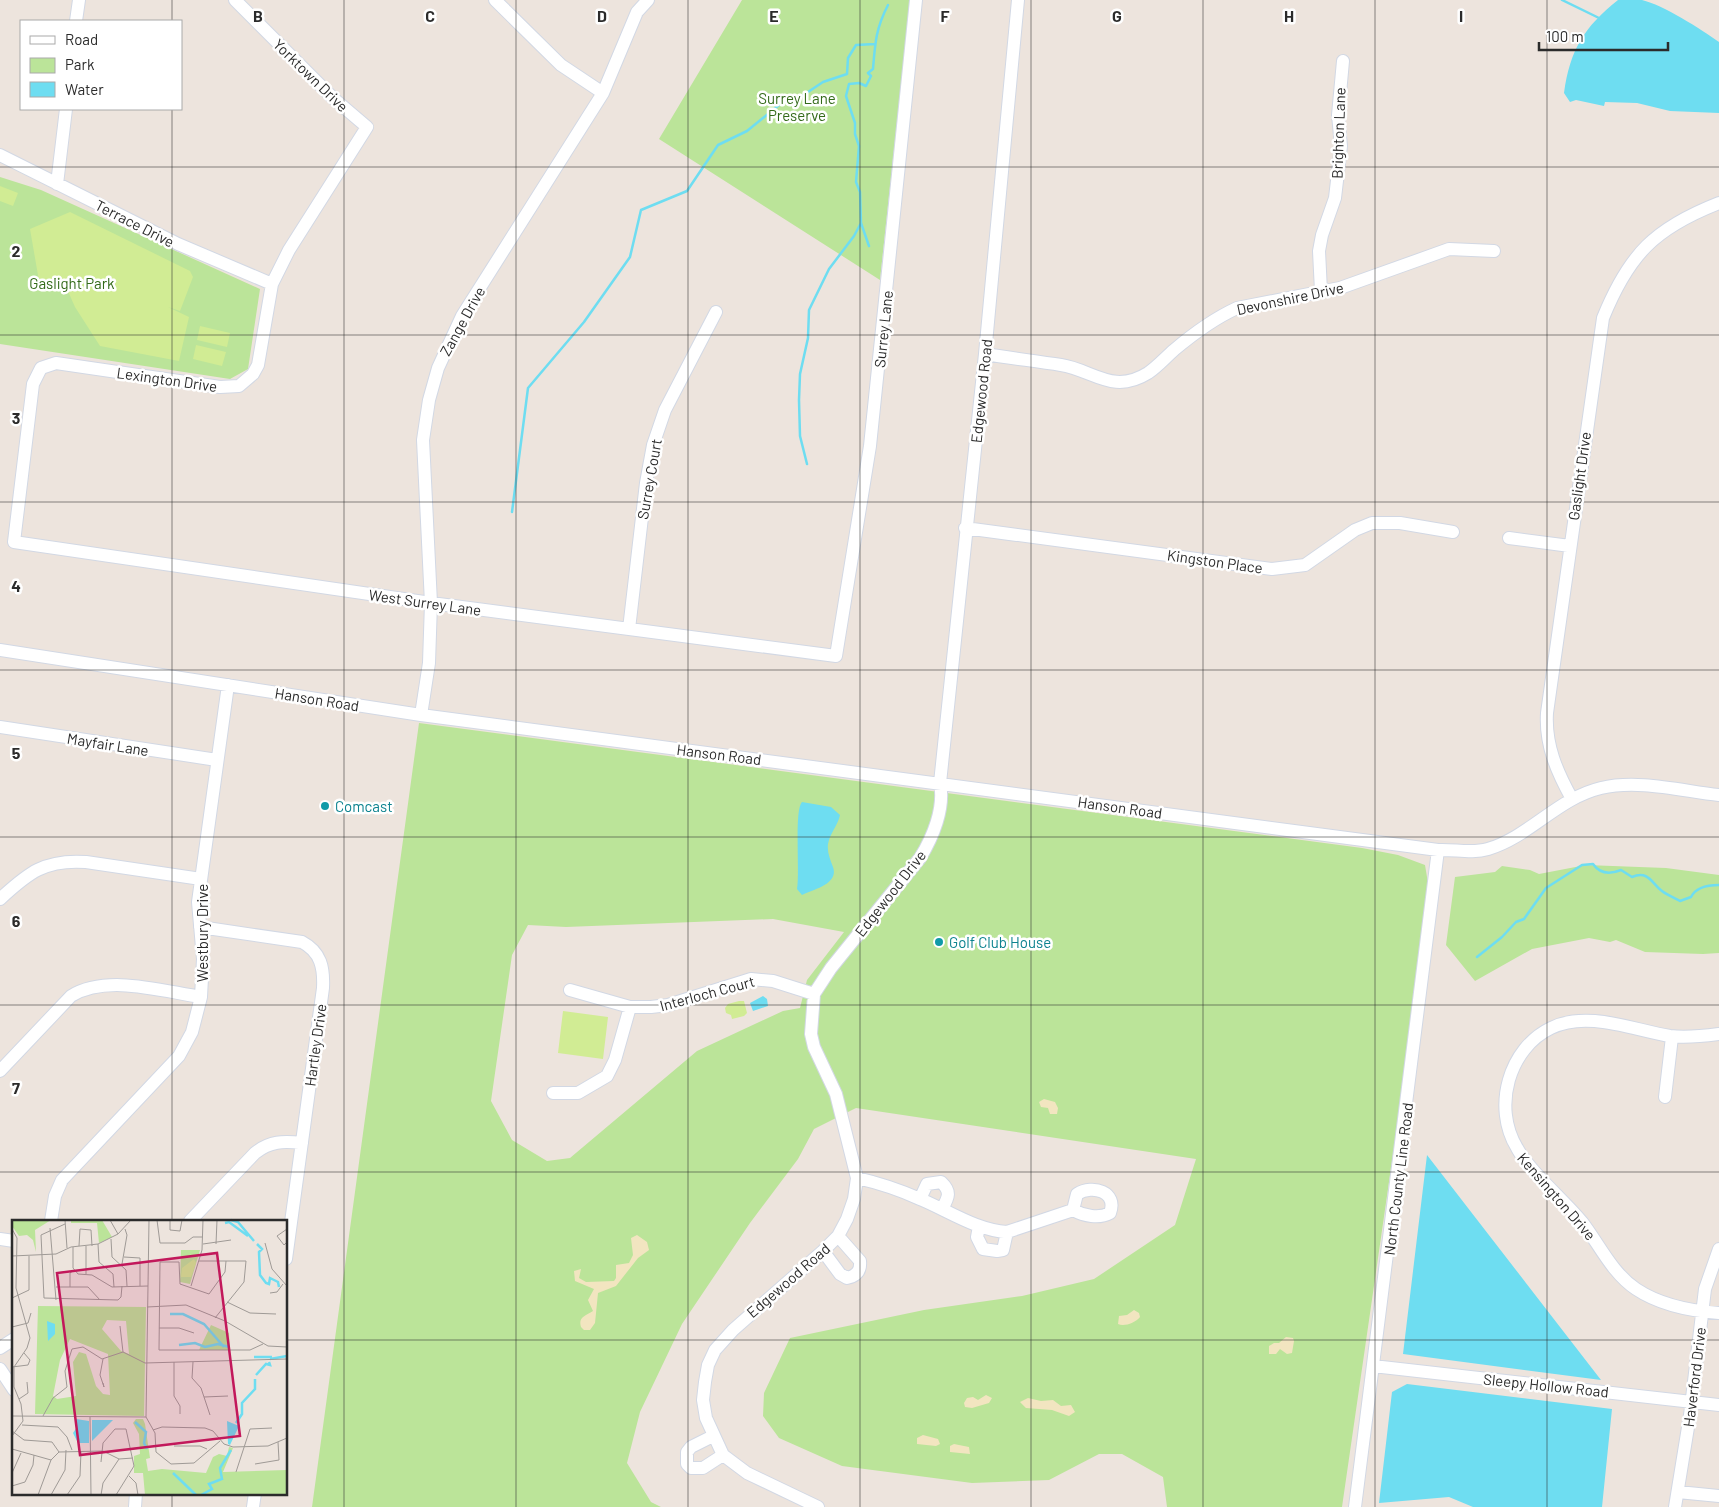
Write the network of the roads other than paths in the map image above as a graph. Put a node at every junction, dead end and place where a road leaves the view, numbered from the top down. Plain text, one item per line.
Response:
1 (79, 0) edge
2 (235, 0) edge
3 (495, 0) edge
4 (648, 0) edge
5 (916, 0) edge
6 (1018, 0) edge
7 (76, 20) edge
8 (1343, 61) dead end
9 (603, 93) junction
10 (66, 110) edge
11 (367, 127) joint
12 (0, 155) edge
13 (57, 184) junction
14 (1719, 203) edge
15 (1494, 251) dead end
16 (272, 284) junction
17 (1321, 292) junction
18 (716, 312) dead end
19 (985, 354) junction
20 (965, 528) junction
21 (1453, 532) dead end
22 (1509, 538) dead end
23 (14, 542) joint
24 (1570, 546) junction
25 (431, 603) junction
26 (629, 629) junction
27 (0, 650) edge
28 (836, 656) joint
29 (228, 685) junction
30 (420, 715) junction
31 (0, 727) edge
32 (217, 760) junction
33 (940, 783) junction
34 (1719, 795) edge
35 (1572, 799) junction
36 (1438, 850) junction
37 (201, 878) junction
38 (0, 899) edge
39 (200, 927) junction
40 (570, 990) dead end
41 (814, 994) junction
42 (201, 997) junction
43 (630, 1007) junction
44 (1719, 1034) edge
45 (1672, 1037) junction
46 (0, 1071) edge
47 (553, 1093) dead end
48 (1665, 1097) dead end
49 (302, 1143) junction
50 (857, 1178) junction
51 (920, 1199) junction
52 (942, 1209) junction
53 (1073, 1210) dead end
54 (52, 1220) edge
55 (191, 1220) edge
56 (978, 1226) junction
57 (1007, 1232) junction
58 (838, 1236) junction
59 (288, 1244) edge
60 (1719, 1249) edge
61 (823, 1251) junction
62 (1703, 1312) junction
63 (1719, 1313) edge
64 (12, 1340) edge
65 (0, 1348) edge
66 (1373, 1366) junction
67 (0, 1368) edge
68 (12, 1387) edge
69 (1692, 1402) junction
70 (1719, 1405) edge
71 (713, 1436) junction
72 (723, 1455) junction
73 (1678, 1492) junction
74 (136, 1494) edge
75 (255, 1494) edge
76 (1719, 1496) edge
77 (135, 1507) edge
78 (253, 1507) edge
79 (818, 1507) edge
80 (1354, 1507) edge
81 (1675, 1507) edge

1 - 7 street
2 - 11 street, Yorktown Drive
3 - 9 street
4 - 9 street, Zange Drive
5 - 28 street, Surrey Lane
6 - 19 street, Edgewood Road
8 - 17 street, Brighton Lane
9 - 25 street, Zange Drive
10 - 13 street
11 - 16 street, Lexington Drive
12 - 13 street, Terrace Drive
13 - 16 street, Terrace Drive
14 - 24 street, Gaslight Drive
15 - 17 street, Devonshire Drive
16 - 23 street, Lexington Drive
17 - 19 street, Devonshire Drive
18 - 26 street, Surrey Court
19 - 20 street, Edgewood Road
20 - 21 street, Kingston Place
20 - 33 street, Edgewood Road
22 - 24 street
23 - 25 street, West Surrey Lane
24 - 35 street, Gaslight Drive
25 - 26 street, West Surrey Lane
25 - 30 street, Zange Drive
26 - 28 street, West Surrey Lane
27 - 29 street, Hanson Road
29 - 30 street, Hanson Road
29 - 32 street, Westbury Drive
30 - 33 street, Hanson Road
31 - 32 street, Mayfair Lane
32 - 37 street, Westbury Drive
33 - 36 street, Hanson Road
33 - 41 street, Edgewood Drive
34 - 35 street, Hanson Road
35 - 36 street, Hanson Road
36 - 66 street, North County Line Road
37 - 38 street
37 - 39 street, Westbury Drive
39 - 42 street, Westbury Drive
39 - 49 street, Hartley Drive
40 - 43 street, Interloch Court
41 - 43 street, Interloch Court
41 - 50 street, Edgewood Road
42 - 46 street
42 - 54 street, Westbury Drive
43 - 47 street
44 - 45 street, Kensington Drive
45 - 48 street
45 - 62 street, Kensington Drive
49 - 55 street
49 - 59 street, Hartley Drive
50 - 51 street
50 - 58 street, Edgewood Road
51 - 52 street
51 - 52 street
52 - 56 street
53 - 57 street
56 - 57 street
56 - 57 street
58 - 61 street, Edgewood Road
58 - 61 street
60 - 62 street, Haverford Drive
61 - 71 street, Edgewood Road
62 - 63 street, Kensington Drive
62 - 69 street, Haverford Drive
64 - 65 street
66 - 69 street, Sleepy Hollow Road
66 - 80 street, North County Line Road
67 - 68 street
69 - 70 street, Sleepy Hollow Road
69 - 73 street, Haverford Drive
71 - 72 street, Edgewood Road
71 - 72 street
72 - 79 street, Edgewood Road
73 - 76 street
73 - 81 street, Haverford Drive
74 - 77 street
75 - 78 street

